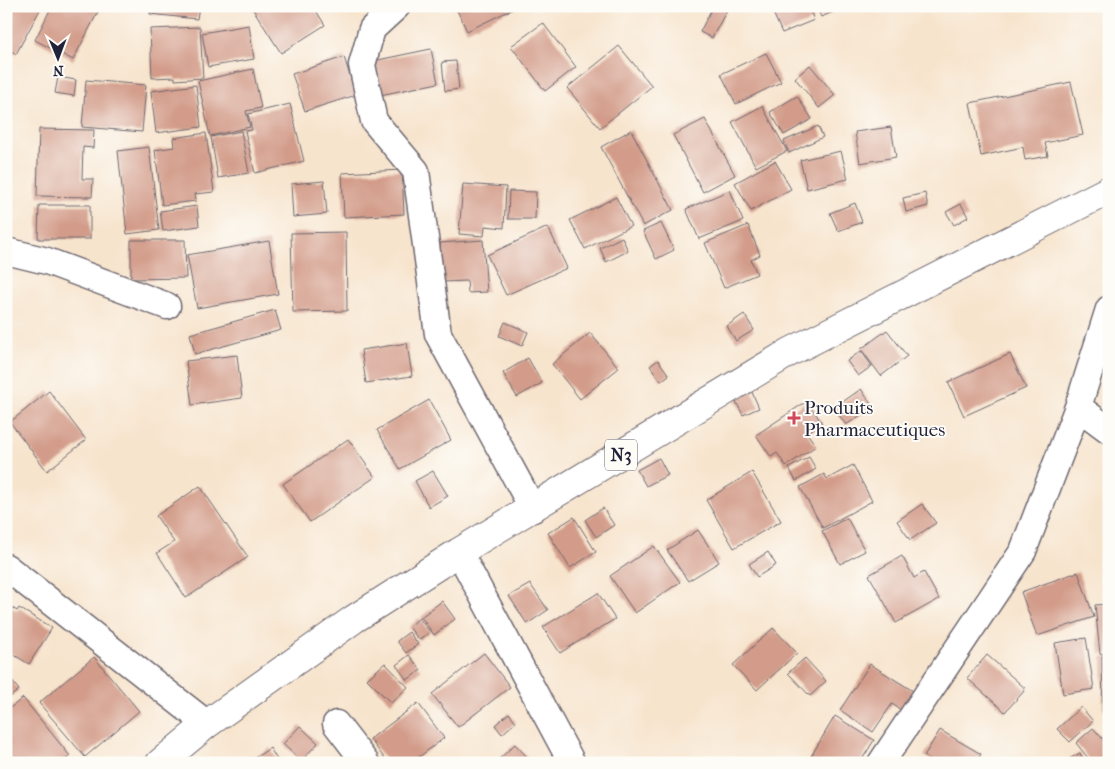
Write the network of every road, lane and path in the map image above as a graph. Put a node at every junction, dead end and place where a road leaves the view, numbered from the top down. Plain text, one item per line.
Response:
1 (397, 6) edge
2 (1109, 190) edge
3 (6, 251) edge
4 (167, 306) dead end
5 (1109, 309) edge
6 (1078, 407) junction
7 (1109, 430) edge
8 (533, 509) junction
9 (458, 552) junction
10 (6, 567) edge
11 (207, 724) junction
12 (336, 724) dead end
13 (160, 763) edge
14 (366, 763) edge
15 (572, 763) edge
16 (880, 763) edge

1 - 8 street
2 - 8 highway, N3
3 - 4 street
5 - 6 street
6 - 7 street
6 - 16 street
8 - 9 highway, N3
9 - 11 highway, N3
9 - 15 street
10 - 11 street
11 - 13 highway, N3
12 - 14 street

